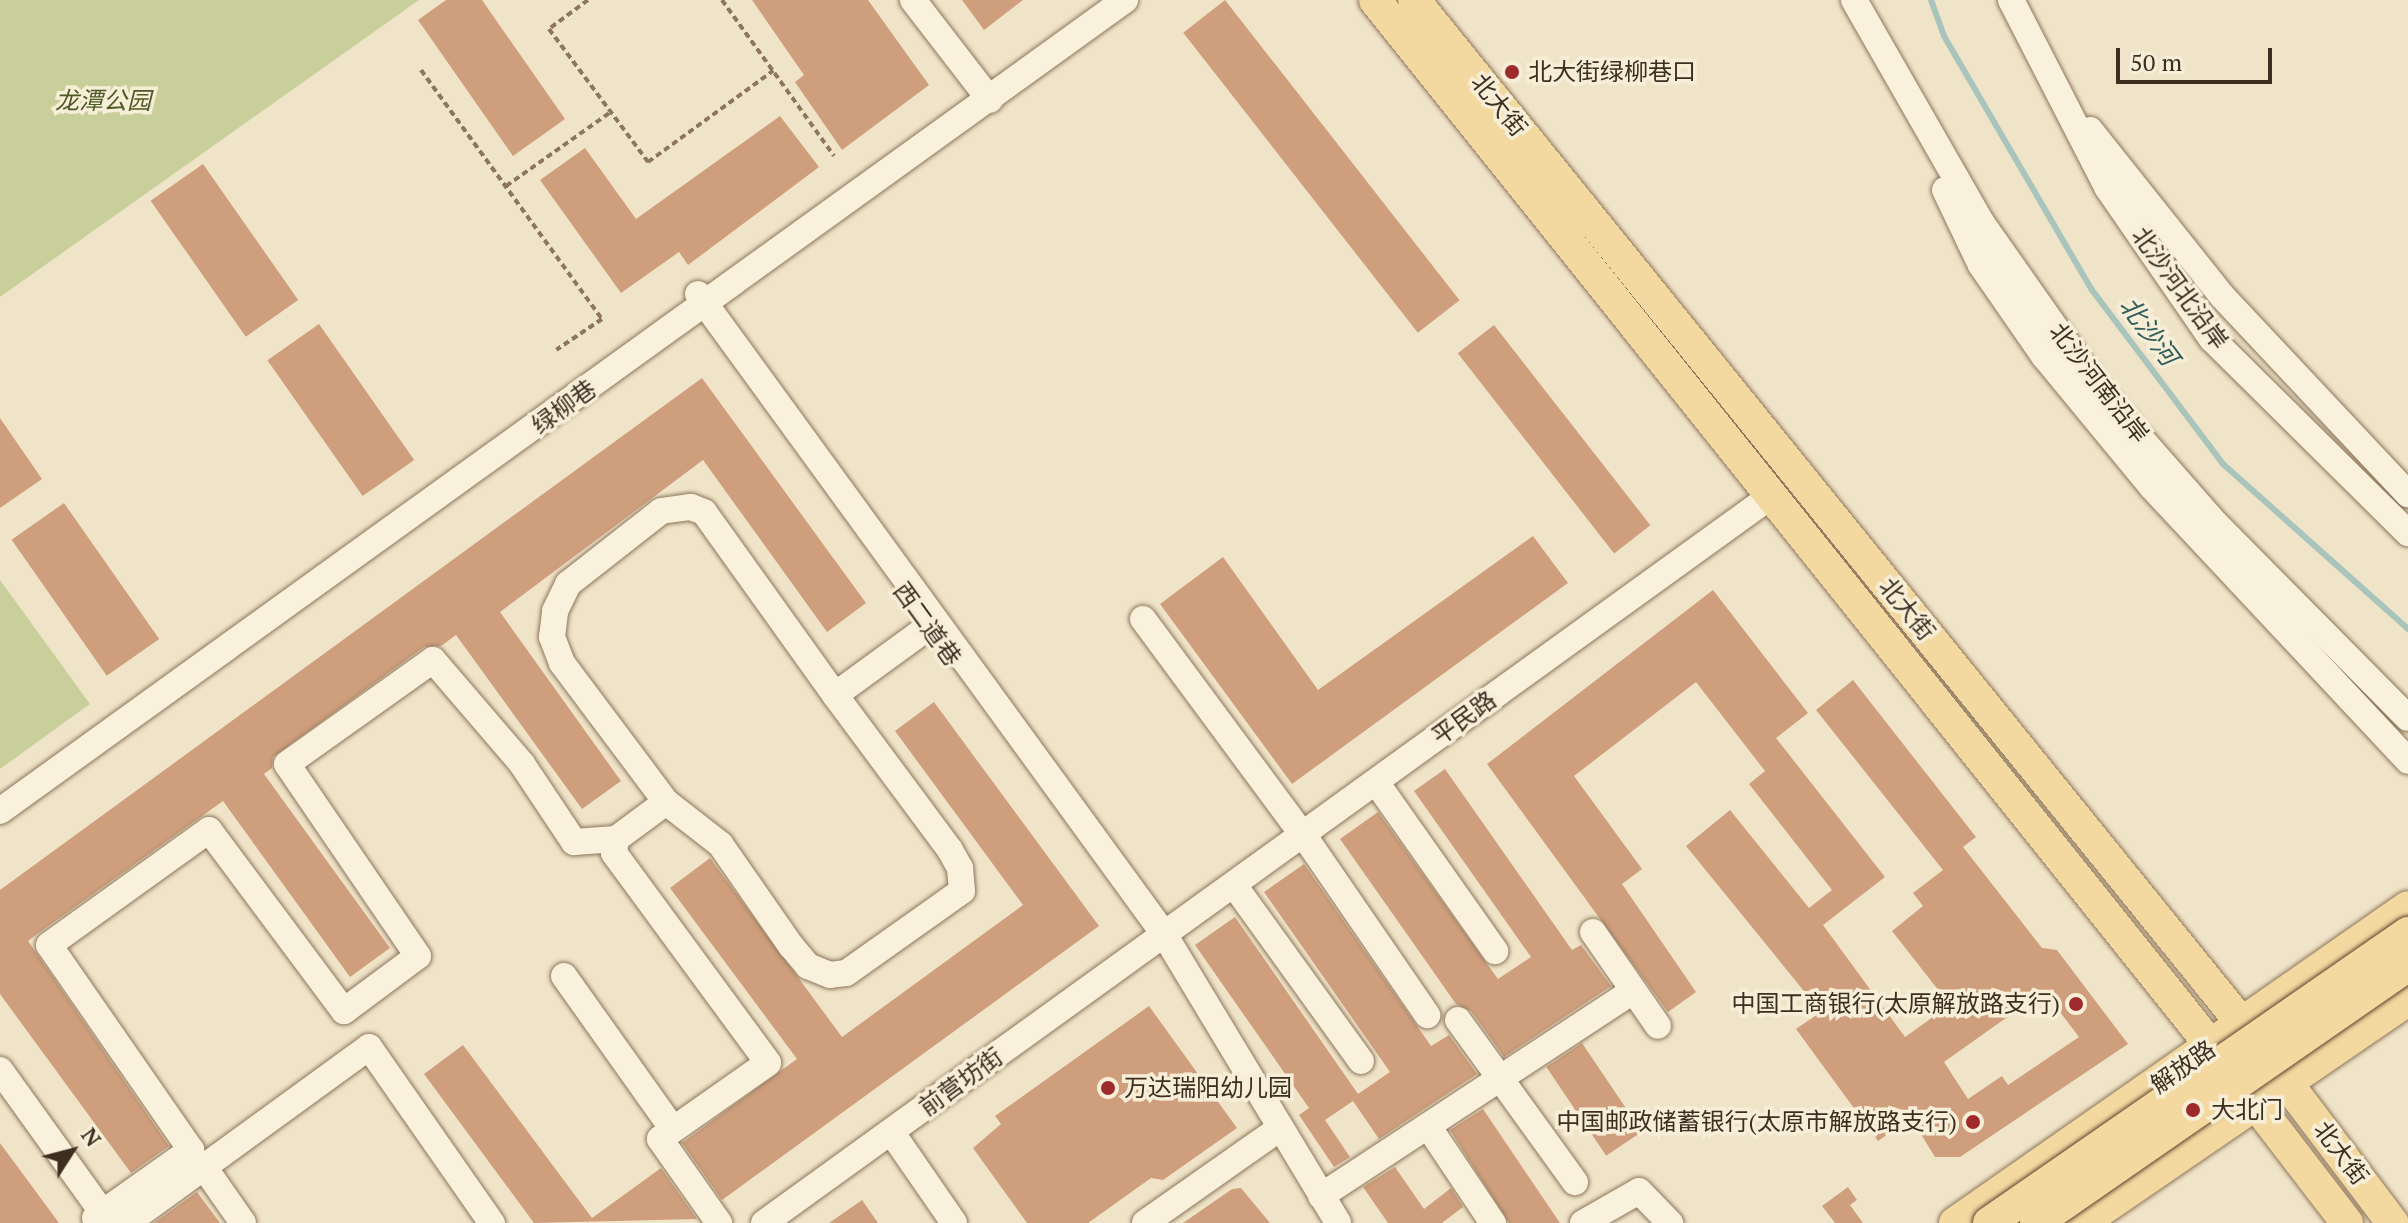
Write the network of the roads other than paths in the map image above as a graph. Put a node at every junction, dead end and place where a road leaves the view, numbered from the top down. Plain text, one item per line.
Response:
1 (913, 0) edge
2 (1097, 0) edge
3 (1125, 0) edge
4 (1375, 0) edge
5 (1414, 0) edge
6 (1854, 0) edge
7 (2011, 0) edge
8 (2046, 69) junction
9 (985, 93) junction
10 (1924, 126) junction
11 (699, 301) junction
12 (2408, 494) edge
13 (1775, 501) junction
14 (2408, 533) edge
15 (1143, 619) dead end
16 (931, 624) junction
17 (835, 695) junction
18 (2408, 718) edge
19 (2408, 761) edge
20 (1380, 787) junction
21 (0, 793) edge
22 (666, 802) junction
23 (0, 811) edge
24 (616, 839) junction
25 (1306, 839) junction
26 (1238, 889) junction
27 (2408, 907) edge
28 (1593, 932) dead end
29 (2408, 933) edge
30 (1163, 940) junction
31 (1495, 951) dead end
32 (2408, 965) edge
33 (564, 976) dead end
34 (1633, 991) junction
35 (2408, 1000) edge
36 (1427, 1015) dead end
37 (1458, 1020) dead end
38 (2243, 1025) junction
39 (1658, 1026) dead end
40 (2212, 1047) junction
41 (1361, 1061) dead end
42 (0, 1070) edge
43 (1501, 1079) junction
44 (2288, 1084) junction
45 (0, 1087) edge
46 (2257, 1105) junction
47 (1428, 1126) junction
48 (672, 1128) junction
49 (1280, 1128) junction
50 (894, 1136) junction
51 (204, 1167) junction
52 (1575, 1182) dead end
53 (1321, 1196) junction
54 (102, 1219) edge
55 (127, 1223) edge
56 (243, 1223) edge
57 (492, 1223) edge
58 (719, 1223) edge
59 (764, 1223) edge
60 (780, 1223) edge
61 (954, 1223) edge
62 (1145, 1223) edge
63 (1338, 1223) edge
64 (1493, 1223) edge
65 (1583, 1223) edge
66 (1670, 1223) edge
67 (1955, 1223) edge
68 (1989, 1223) edge
69 (2036, 1223) edge
70 (2082, 1223) edge
71 (2347, 1223) edge
72 (2393, 1223) edge

1 - 9 street
2 - 9 street, 绿柳巷
3 - 9 street, 绿柳巷
4 - 13 main road
5 - 38 main road, 北大街
6 - 10 street, 北沙河南沿岸
7 - 8 street, 北沙河北沿岸
8 - 12 street
8 - 14 street, 北沙河北沿岸
9 - 11 street, 绿柳巷
10 - 18 street, 北沙河南沿岸
10 - 19 street
11 - 16 street, 西二道巷
11 - 21 street, 绿柳巷
11 - 23 street, 绿柳巷
13 - 20 street, 平民路
13 - 40 main road
15 - 25 street
16 - 17 street
16 - 30 street, 西二道巷
17 - 22 street
17 - 22 street
20 - 25 street, 平民路
20 - 31 street
22 - 24 street
24 - 48 street
24 - 54 street
25 - 26 street, 平民路
25 - 36 street
26 - 30 street, 平民路
26 - 41 street
27 - 38 main road, 解放路
28 - 34 street
29 - 68 main road, 解放路, bridge
30 - 49 street, 西二道巷
30 - 50 street, 前营坊街
32 - 69 main road, 解放路, bridge
33 - 48 street
34 - 39 street
34 - 43 street
35 - 44 main road
37 - 43 street
38 - 40 main road, 解放路
38 - 44 main road, 北大街
40 - 46 main road
40 - 67 main road, 解放路
42 - 54 street
43 - 47 street
43 - 52 street
44 - 46 main road
44 - 72 main road, 北大街
45 - 54 street
46 - 70 main road
46 - 71 main road
47 - 53 street
47 - 64 street
48 - 58 street
49 - 53 street, 西二道巷
49 - 62 street
50 - 59 street, 前营坊街
50 - 60 street, 前营坊街
50 - 61 street
51 - 55 street
51 - 56 street
51 - 57 street
53 - 63 street, 西二道巷
65 - 66 street

